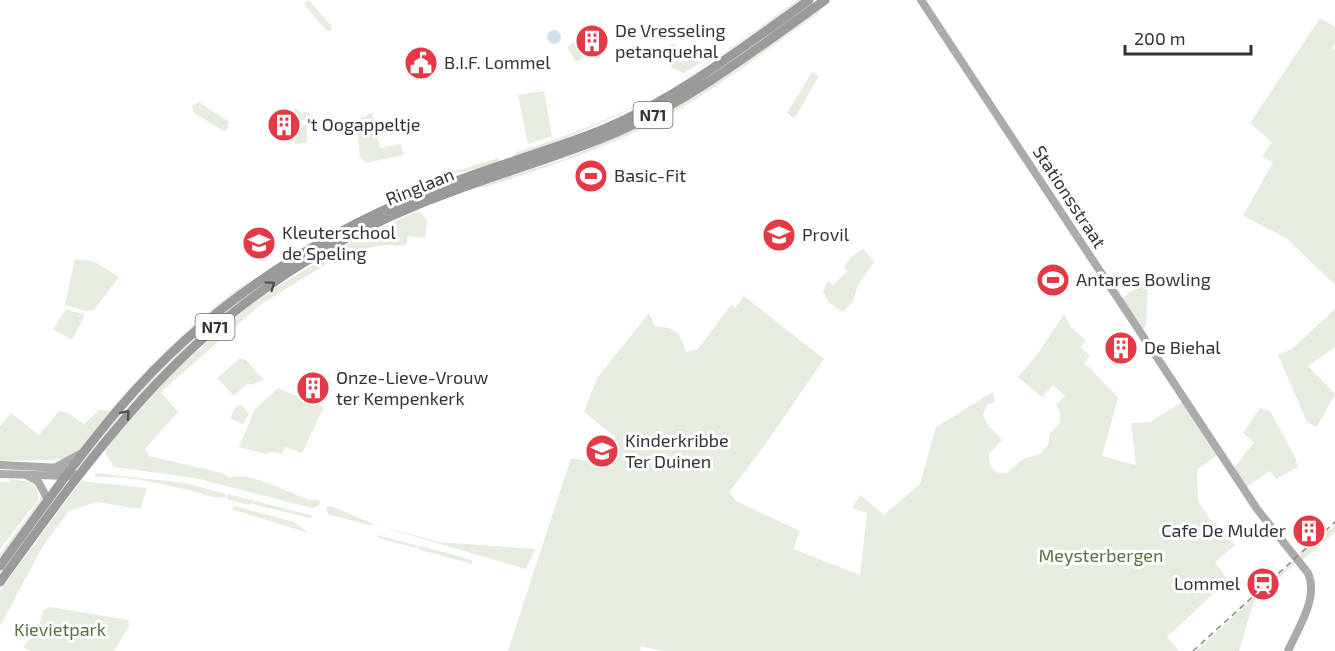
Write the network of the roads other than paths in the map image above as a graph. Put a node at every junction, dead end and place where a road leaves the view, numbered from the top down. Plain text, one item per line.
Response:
1 (810, 0) edge
2 (825, 0) edge
3 (921, 0) edge
4 (86, 450) junction
5 (0, 465) edge
6 (54, 467) junction
7 (0, 474) edge
8 (25, 474) junction
9 (71, 474) junction
10 (48, 500) junction
11 (0, 566) edge
12 (0, 582) edge
13 (1288, 651) edge

1 - 4 highway, Ringlaan / N71
9 -> 2 highway, Ringlaan / N71
3 - 13 main road, Stationsstraat
4 - 6 main road, Ringlaan
4 - 9 highway, Ringlaan / N71
5 - 6 main road
6 - 9 main road
7 - 8 main road
8 - 9 main road
8 - 10 main road
9 - 10 highway, N71
9 - 12 highway, N71
10 - 11 highway, N71

